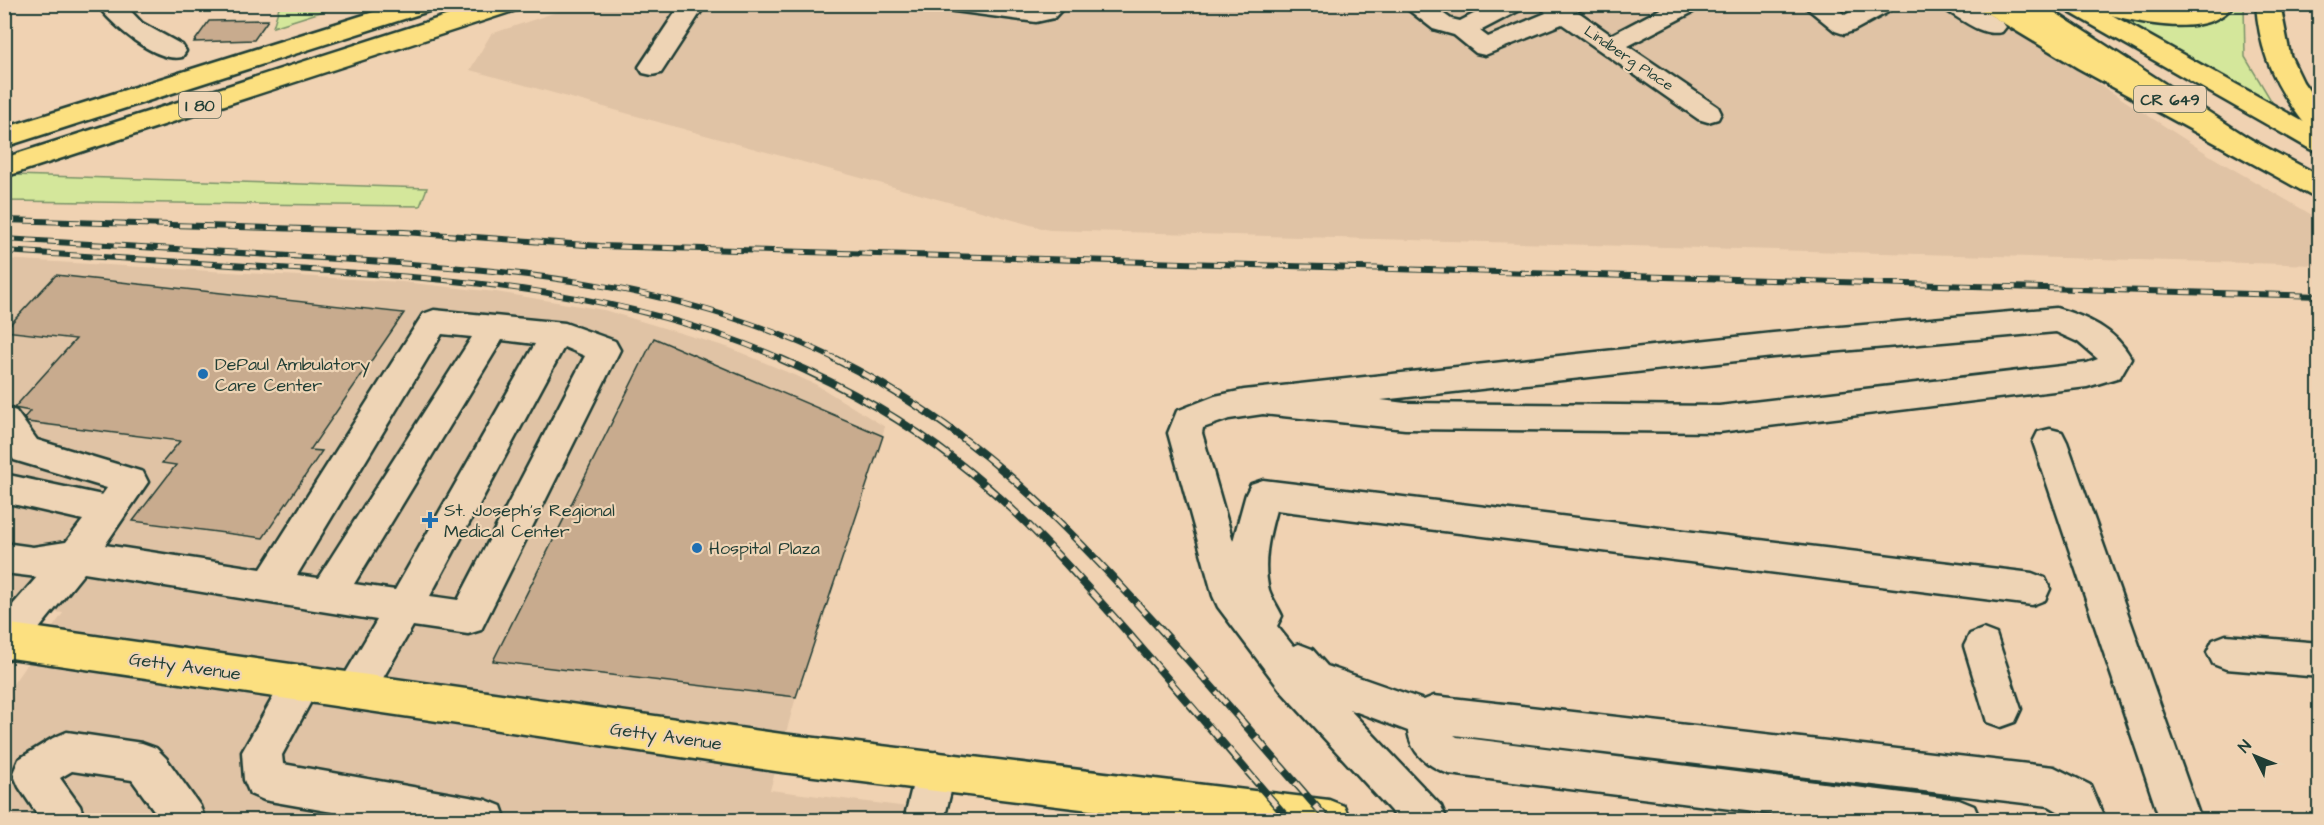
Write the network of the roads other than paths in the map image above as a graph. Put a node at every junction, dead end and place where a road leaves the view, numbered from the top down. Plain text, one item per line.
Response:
1 (110, 4) edge
2 (426, 4) edge
3 (510, 4) edge
4 (529, 4) edge
5 (694, 4) edge
6 (954, 4) edge
7 (1055, 4) edge
8 (1413, 4) edge
9 (1514, 4) edge
10 (1814, 4) edge
11 (1878, 4) edge
12 (1953, 4) edge
13 (2024, 4) edge
14 (2045, 4) edge
15 (2073, 4) edge
16 (2099, 4) edge
17 (2222, 4) edge
18 (2268, 4) edge
19 (1684, 7) dead end
20 (1557, 9) edge
21 (1991, 16) edge
22 (1463, 30) junction
23 (396, 41) junction
24 (1611, 45) junction
25 (173, 51) dead end
26 (652, 67) dead end
27 (1708, 113) dead end
28 (2319, 124) edge
29 (4, 138) edge
30 (2319, 143) edge
31 (2240, 145) junction
32 (4, 168) edge
33 (2319, 171) edge
34 (2319, 188) edge
35 (494, 328) junction
36 (556, 334) junction
37 (1263, 401) junction
38 (4, 420) edge
39 (2050, 442) dead end
40 (84, 465) junction
41 (4, 488) edge
42 (57, 500) junction
43 (110, 511) junction
44 (76, 556) junction
45 (4, 558) edge
46 (270, 587) junction
47 (2032, 589) dead end
48 (327, 596) junction
49 (404, 608) junction
50 (5, 641) edge
51 (1983, 646) dead end
52 (2226, 652) dead end
53 (2319, 660) edge
54 (302, 683) junction
55 (354, 691) junction
56 (2001, 710) dead end
57 (1426, 718) junction
58 (1783, 754) junction
59 (936, 771) junction
60 (1790, 807) edge
61 (1234, 814) edge
62 (65, 820) edge
63 (184, 820) edge
64 (486, 820) edge
65 (924, 820) edge
66 (1329, 820) edge
67 (1426, 820) edge
68 (1959, 820) edge
69 (2085, 820) edge
70 (2181, 820) edge

1 - 25 street
2 - 29 main road, I 80
3 - 23 main road, I 80
4 - 23 main road
5 - 26 street
6 - 7 street
8 - 22 street
9 - 22 street
10 - 11 street
12 - 21 street
13 - 31 main road, CR 649
14 - 33 main road, CR 649
15 - 30 main road
16 - 17 main road
18 - 28 main road
19 - 24 street
20 - 22 street
20 - 24 street, Lindberg Place
21 - 31 main road
23 - 32 main road, I 80
24 - 27 street, Lindberg Place
31 - 34 main road, CR 649
35 - 36 street
35 - 46 street
35 - 48 street
36 - 49 street
36 - 49 street
37 - 37 street
37 - 67 street
38 - 40 street
39 - 70 street
40 - 42 street
40 - 43 street
41 - 42 street
42 - 43 street
43 - 44 street
44 - 45 street
44 - 46 street
44 - 50 street
46 - 48 street
47 - 57 street
48 - 49 street
49 - 55 street
50 - 54 main road, Getty Avenue
51 - 56 street
52 - 53 street
54 - 55 main road, Getty Avenue
54 - 64 street
55 - 59 main road, Getty Avenue
57 - 58 street
57 - 60 street
58 - 60 street
58 - 69 street
59 - 61 main road, Getty Avenue
59 - 65 street
60 - 68 street
61 - 66 main road, Getty Avenue
62 - 63 street

